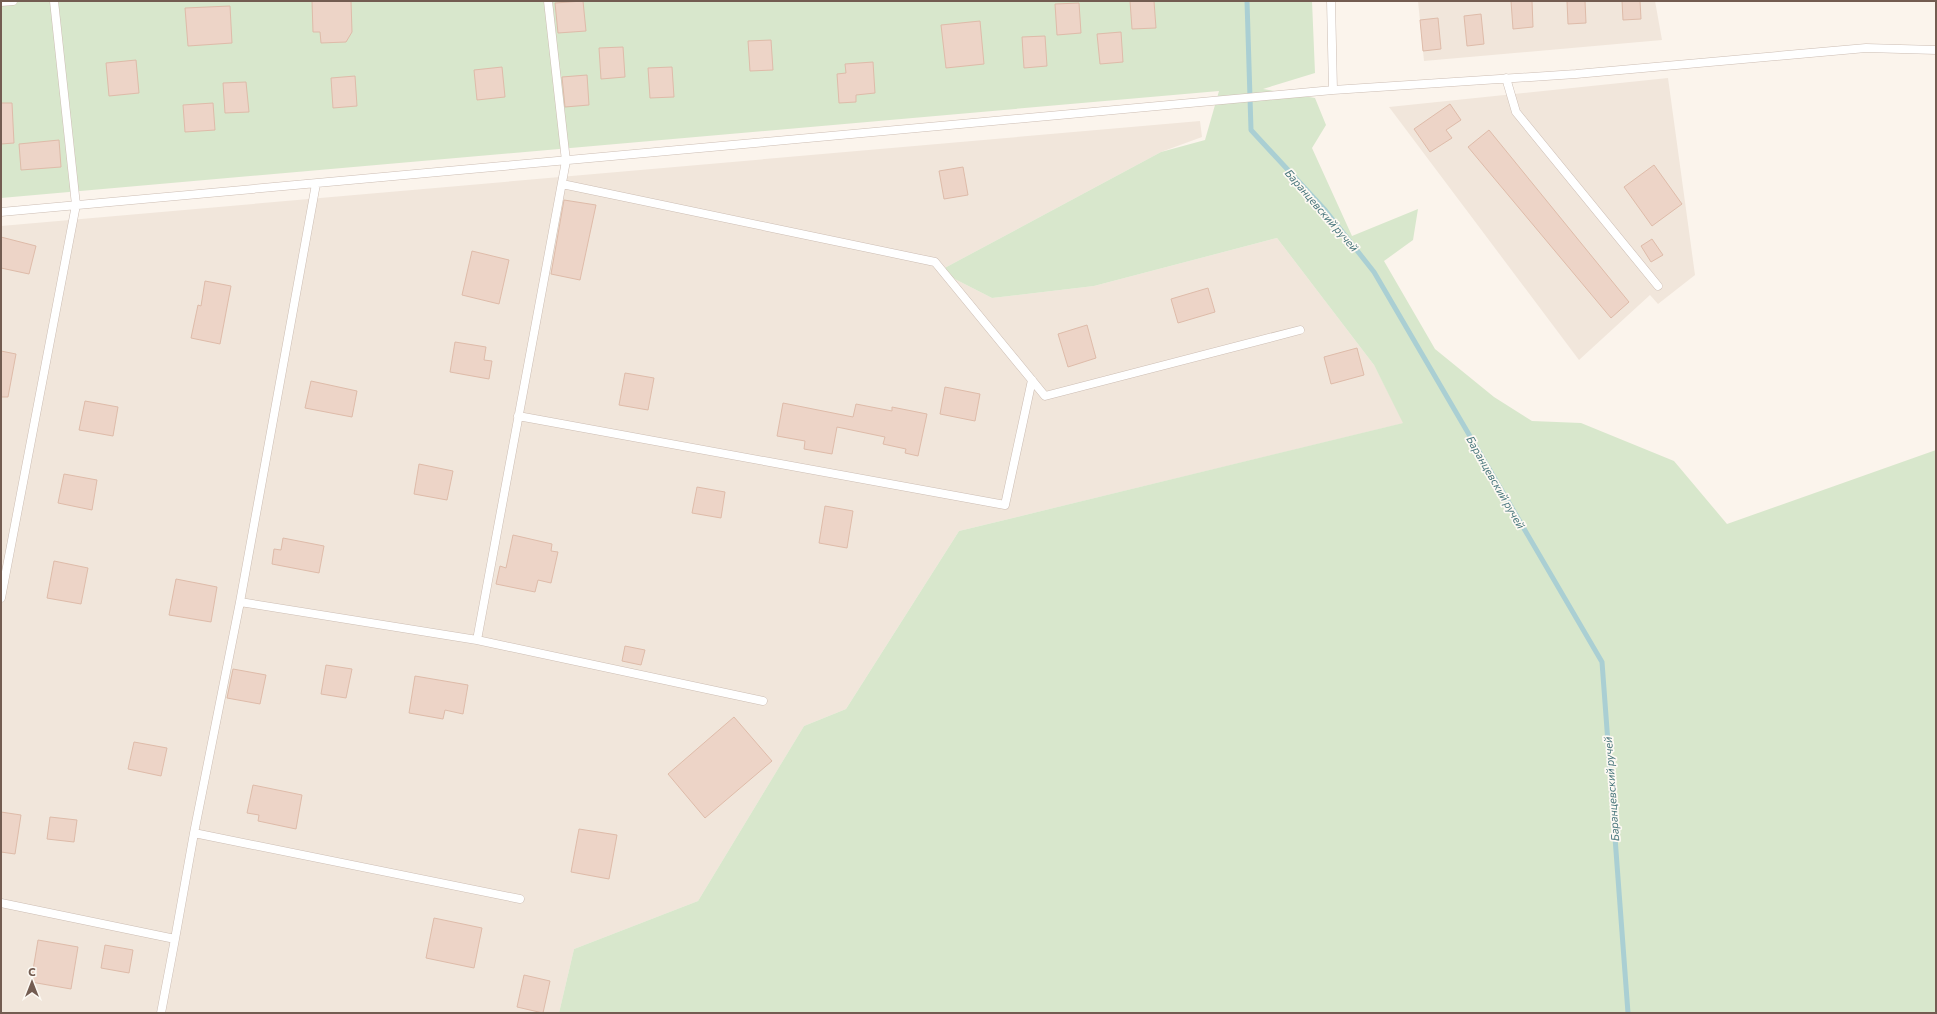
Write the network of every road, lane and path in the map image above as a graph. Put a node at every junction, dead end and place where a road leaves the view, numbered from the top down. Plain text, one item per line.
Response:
1 (13, 1) edge
2 (54, 1) edge
3 (548, 1) edge
4 (1331, 1) edge
5 (1, 2) edge
6 (1936, 50) edge
7 (1506, 78) junction
8 (1333, 90) junction
9 (566, 161) junction
10 (316, 184) junction
11 (562, 184) junction
12 (76, 205) junction
13 (1, 212) edge
14 (1658, 286) dead end
15 (1300, 330) dead end
16 (1032, 380) junction
17 (518, 416) junction
18 (1, 598) edge
19 (240, 602) junction
20 (477, 640) junction
21 (763, 701) dead end
22 (194, 833) junction
23 (520, 899) dead end
24 (1, 904) edge
25 (175, 939) junction
26 (161, 1013) edge

1 - 5 lane
2 - 12 lane
3 - 9 lane
4 - 8 lane
6 - 7 lane
7 - 8 lane
7 - 14 lane
8 - 9 lane
9 - 10 lane
9 - 11 lane
10 - 12 lane
10 - 19 lane
11 - 16 lane
11 - 17 lane
12 - 13 lane
12 - 18 lane
15 - 16 lane
16 - 17 lane
17 - 20 lane
19 - 20 lane
19 - 22 lane
20 - 21 lane
22 - 23 lane
22 - 25 lane
24 - 25 lane
25 - 26 lane

